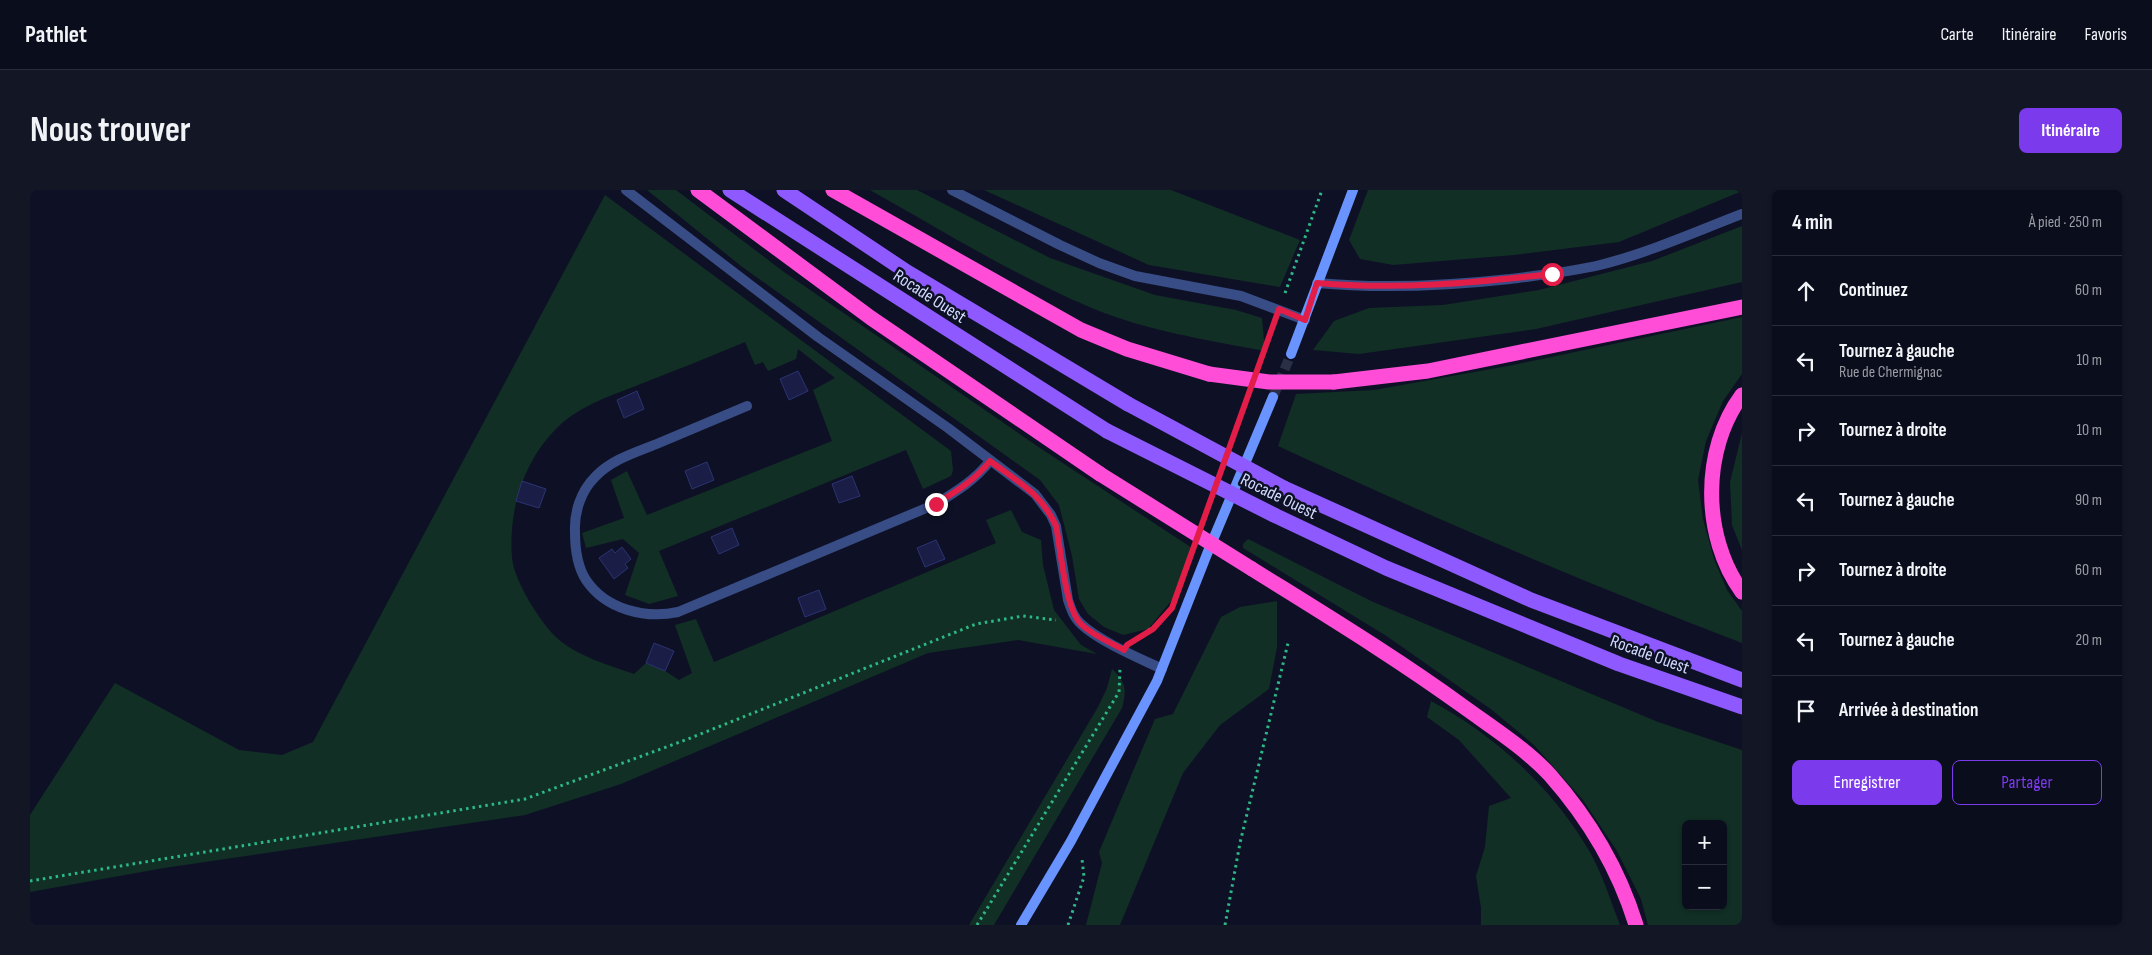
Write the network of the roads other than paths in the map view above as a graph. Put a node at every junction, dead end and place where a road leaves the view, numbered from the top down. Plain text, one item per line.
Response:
1 (626, 190) edge
2 (698, 190) edge
3 (730, 190) edge
4 (784, 190) edge
5 (833, 190) edge
6 (952, 190) edge
7 (1353, 190) edge
8 (1742, 214) edge
9 (1317, 283) junction
10 (1742, 307) edge
11 (1305, 320) junction
12 (1291, 354) tunnel mouth
13 (1742, 395) edge
14 (1273, 397) tunnel mouth
15 (747, 406) dead end
16 (990, 461) junction
17 (1742, 592) edge
18 (1162, 669) junction
19 (1742, 680) edge
20 (1742, 707) edge
21 (1021, 925) edge
22 (1636, 925) edge

1 - 16 street
2 - 22 highway, bridge
3 - 20 main road, Rocade Ouest, bridge
4 - 19 main road, Rocade Ouest, bridge
5 - 10 highway, bridge
6 - 11 street
7 - 9 street
8 - 9 street
9 - 11 street
11 - 12 street
13 - 17 highway
14 - 18 street
15 - 16 street
16 - 18 street
18 - 21 street

